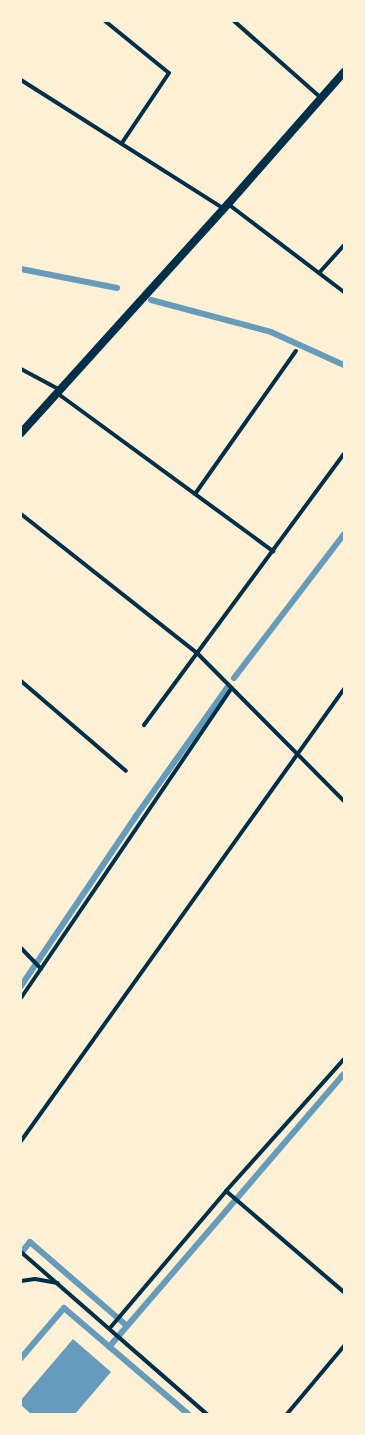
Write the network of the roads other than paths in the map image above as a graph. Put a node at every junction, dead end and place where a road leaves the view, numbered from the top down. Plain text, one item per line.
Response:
1 (105, 21) edge
2 (234, 21) edge
3 (344, 72) edge
4 (21, 80) edge
5 (321, 98) junction
6 (122, 144) junction
7 (226, 207) junction
8 (344, 245) edge
9 (319, 272) junction
10 (344, 292) edge
11 (296, 351) dead end
12 (21, 368) edge
13 (59, 392) junction
14 (21, 433) edge
15 (344, 454) edge
16 (195, 494) junction
17 (21, 514) edge
18 (273, 551) junction
19 (197, 653) junction
20 (21, 681) edge
21 (232, 688) junction
22 (344, 689) edge
23 (144, 725) dead end
24 (297, 755) junction
25 (126, 771) dead end
26 (344, 801) edge
27 (21, 948) edge
28 (40, 968) junction
29 (21, 998) edge
30 (344, 1059) edge
31 (21, 1142) edge
32 (226, 1191) junction
33 (23, 1253) edge
34 (21, 1281) edge
35 (60, 1284) junction
36 (344, 1292) edge
37 (110, 1328) junction
38 (344, 1346) edge
39 (207, 1414) edge
40 (287, 1414) edge

1 - 6 street
2 - 5 street
3 - 5 main road
4 - 6 street
5 - 7 main road
6 - 7 street
7 - 9 street
7 - 13 main road
8 - 9 street
9 - 10 street
11 - 16 street
12 - 13 street
13 - 14 main road
13 - 16 street
15 - 18 street
16 - 18 street
17 - 19 street
18 - 19 street
19 - 21 street
19 - 23 street
20 - 25 street
21 - 24 street
21 - 28 street
22 - 24 street
24 - 26 street
24 - 31 street
27 - 28 street
28 - 29 street
30 - 32 street
32 - 36 street
32 - 37 street
33 - 35 street
34 - 35 street
35 - 37 street
37 - 39 street
38 - 40 street

